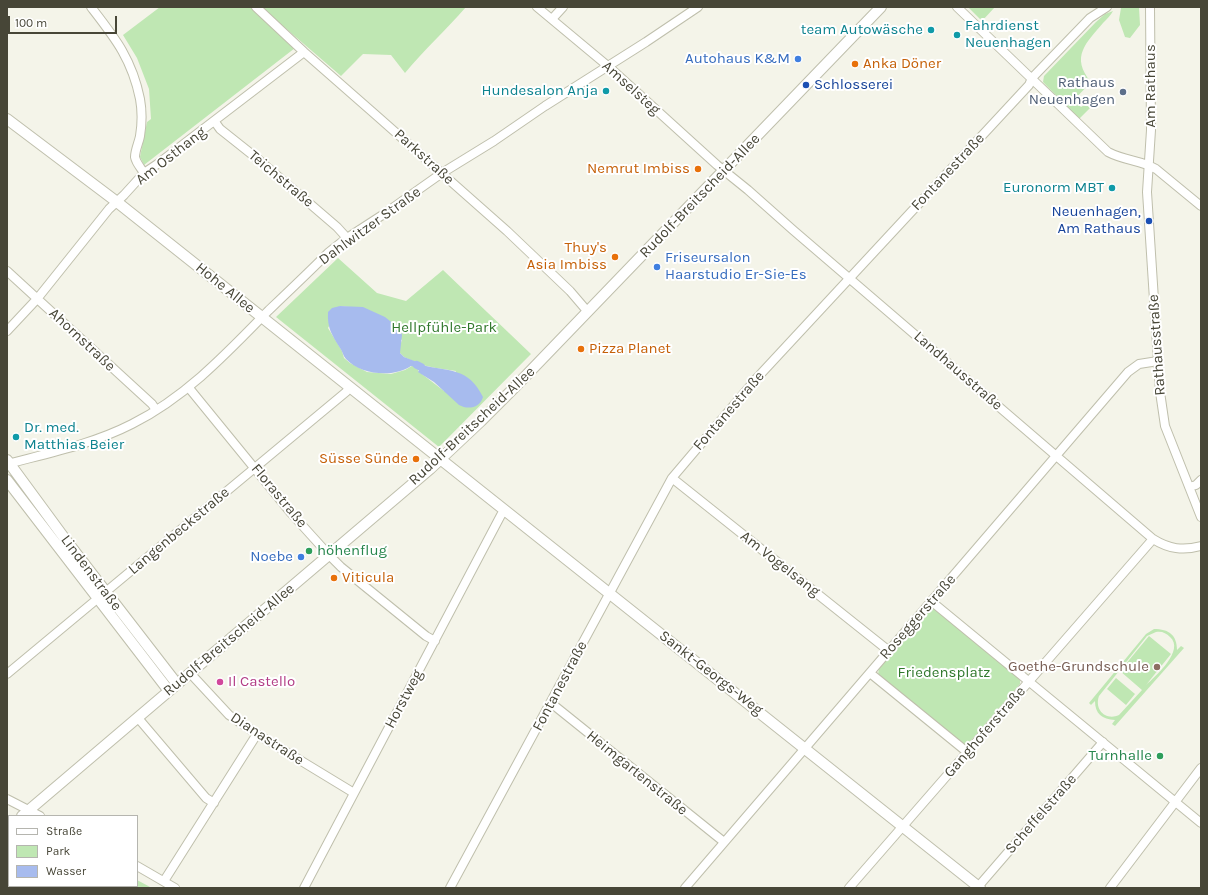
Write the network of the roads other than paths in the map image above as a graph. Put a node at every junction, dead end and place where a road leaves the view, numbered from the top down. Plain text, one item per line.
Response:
1 (91, 7) edge
2 (256, 7) edge
3 (537, 7) edge
4 (563, 7) edge
5 (882, 7) edge
6 (957, 7) edge
7 (1106, 7) edge
8 (1150, 7) edge
9 (695, 8) edge
10 (552, 19) junction
11 (304, 52) junction
12 (608, 67) junction
13 (1032, 78) junction
14 (7, 119) edge
15 (214, 122) junction
16 (1149, 165) junction
17 (724, 170) junction
18 (144, 173) junction
19 (442, 173) junction
20 (117, 202) junction
21 (1201, 206) edge
22 (347, 238) junction
23 (7, 271) edge
24 (849, 279) junction
25 (37, 299) junction
26 (588, 312) junction
27 (262, 318) junction
28 (7, 332) edge
29 (1158, 360) junction
30 (350, 387) junction
31 (189, 388) junction
32 (156, 410) junction
33 (1056, 456) junction
34 (441, 459) junction
35 (8, 462) edge
36 (255, 468) junction
37 (672, 478) junction
38 (7, 480) edge
39 (1201, 480) edge
40 (1189, 488) junction
41 (505, 510) junction
42 (1201, 518) edge
43 (1153, 539) junction
44 (1201, 546) edge
45 (329, 554) junction
46 (106, 592) junction
47 (610, 593) junction
48 (97, 599) junction
49 (931, 602) junction
50 (435, 641) junction
51 (889, 651) junction
52 (190, 673) junction
53 (870, 673) junction
54 (7, 674) edge
55 (1029, 681) junction
56 (177, 684) junction
57 (169, 691) junction
58 (550, 704) junction
59 (138, 718) junction
60 (258, 734) junction
61 (1103, 742) junction
62 (805, 748) junction
63 (967, 752) junction
64 (1201, 768) edge
65 (354, 793) junction
66 (7, 799) edge
67 (1176, 802) junction
68 (214, 803) junction
69 (25, 813) edge
70 (35, 815) edge
71 (1201, 823) edge
72 (903, 826) junction
73 (724, 842) junction
74 (138, 867) edge
75 (164, 882) junction
76 (979, 887) edge
77 (175, 888) edge
78 (304, 888) edge
79 (450, 888) edge
80 (685, 888) edge
81 (848, 888) edge
82 (1110, 888) edge

1 - 18 street
2 - 11 street, Parkstraße
3 - 10 street, Amselsteg
4 - 10 street
5 - 17 street, Rudolf-Breitscheid-Allee
6 - 13 street
7 - 13 street, Fontanestraße
8 - 16 street, Am Rathaus
9 - 12 street, Dahlwitzer Straße
10 - 12 street, Amselsteg
11 - 15 street, Am Osthang
11 - 19 street, Parkstraße
12 - 17 street, Amselsteg
12 - 19 street, Dahlwitzer Straße
13 - 16 street
13 - 24 street, Fontanestraße
14 - 20 street, Hohe Allee
15 - 18 street, Am Osthang
15 - 22 street, Teichstraße
16 - 21 street
16 - 29 street, Rathausstraße
17 - 24 street, Landhausstraße
17 - 26 street, Rudolf-Breitscheid-Allee
18 - 20 street, Am Osthang
19 - 22 street, Dahlwitzer Straße
19 - 26 street, Parkstraße
20 - 25 street, Am Osthang
20 - 27 street, Hohe Allee
22 - 27 street, Dahlwitzer Straße
23 - 25 street, Ahornstraße
24 - 33 street, Landhausstraße
24 - 37 street, Fontanestraße
25 - 28 street, Am Osthang
25 - 32 street, Ahornstraße
26 - 34 street, Rudolf-Breitscheid-Allee
27 - 30 street, Hohe Allee
27 - 31 street, Dahlwitzer Straße
29 - 33 street, Roseggerstraße
29 - 40 street, Rathausstraße
30 - 34 street, Hohe Allee
30 - 36 street, Langenbeckstraße
31 - 32 street, Dahlwitzer Straße
31 - 36 street, Florastraße
32 - 35 street, Dahlwitzer Straße
33 - 43 street, Landhausstraße
33 - 49 street, Roseggerstraße
34 - 41 street, Sankt-Georgs-Weg
34 - 45 street, Rudolf-Breitscheid-Allee
35 - 46 street, Lindenstraße
36 - 45 street, Florastraße
36 - 46 street, Langenbeckstraße
37 - 47 street, Fontanestraße
37 - 51 street, Am Vogelsang
38 - 48 street, Lindenstraße
39 - 40 street
40 - 42 street, Rathausstraße
41 - 47 street, Sankt-Georgs-Weg
41 - 50 street, Horstweg
43 - 44 street, Landhausstraße
43 - 55 street, Ganghoferstraße
45 - 50 street, Florastraße
45 - 52 street, Rudolf-Breitscheid-Allee
46 - 48 street, Langenbeckstraße
46 - 56 street, Lindenstraße
47 - 58 street, Fontanestraße
47 - 62 street, Sankt-Georgs-Weg
48 - 54 street, Langenbeckstraße
48 - 57 street, Lindenstraße
49 - 51 street, Roseggerstraße
49 - 55 street
50 - 65 street, Horstweg
51 - 53 street, Roseggerstraße
52 - 56 street, Rudolf-Breitscheid-Allee
52 - 60 street, Dianastraße
53 - 62 street, Roseggerstraße
53 - 63 street
55 - 61 street
55 - 63 street, Ganghoferstraße
56 - 57 street, Rudolf-Breitscheid-Allee
57 - 59 street, Rudolf-Breitscheid-Allee
58 - 73 street, Heimgartenstraße
58 - 79 street, Fontanestraße
59 - 68 street
59 - 69 street, Rudolf-Breitscheid-Allee
60 - 65 street, Dianastraße
60 - 68 street
61 - 67 street
61 - 76 street, Scheffelstraße
62 - 72 street, Sankt-Georgs-Weg
62 - 73 street, Roseggerstraße
63 - 72 street, Ganghoferstraße
64 - 67 street
65 - 78 street, Horstweg
66 - 69 street
67 - 71 street
67 - 82 street
68 - 75 street
69 - 70 street
72 - 76 street, Sankt-Georgs-Weg
72 - 81 street, Ganghoferstraße
73 - 80 street, Roseggerstraße
74 - 75 street
75 - 77 street

